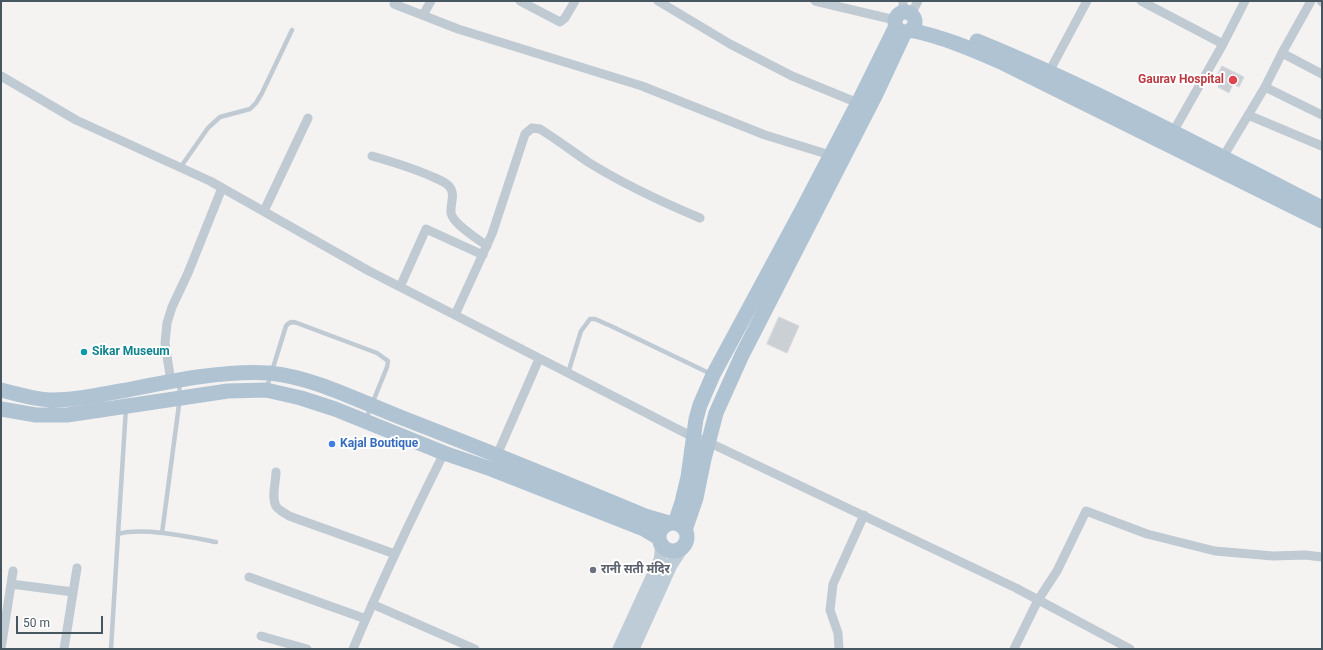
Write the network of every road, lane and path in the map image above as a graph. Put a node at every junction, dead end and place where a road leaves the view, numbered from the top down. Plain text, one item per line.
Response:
1 (431, 1) edge
2 (520, 1) edge
3 (575, 1) edge
4 (658, 1) edge
5 (815, 1) edge
6 (1087, 1) edge
7 (1141, 1) edge
8 (1245, 1) edge
9 (1311, 1) edge
10 (394, 4) dead end
11 (423, 15) junction
12 (906, 18) edge
13 (292, 30) dead end
14 (1223, 44) junction
15 (1282, 53) junction
16 (1049, 72) junction
17 (1322, 74) edge
18 (1, 76) edge
19 (1265, 87) junction
20 (858, 103) junction
21 (1248, 115) junction
22 (1322, 115) edge
23 (308, 118) dead end
24 (1173, 132) junction
25 (1322, 146) edge
26 (830, 155) junction
27 (372, 156) dead end
28 (1223, 158) junction
29 (180, 168) junction
30 (222, 188) junction
31 (1322, 210) edge
32 (264, 212) junction
33 (700, 218) dead end
34 (487, 246) junction
35 (483, 256) junction
36 (400, 287) junction
37 (455, 315) junction
38 (539, 359) junction
39 (568, 373) junction
40 (271, 374) junction
41 (713, 375) junction
42 (175, 381) junction
43 (1, 390) edge
44 (266, 390) junction
45 (180, 397) junction
46 (372, 406) junction
47 (126, 407) junction
48 (1, 409) edge
49 (365, 421) junction
50 (693, 437) junction
51 (708, 442) junction
52 (444, 453) junction
53 (497, 455) junction
54 (276, 472) dead end
55 (864, 515) junction
56 (676, 525) junction
57 (162, 533) junction
58 (118, 534) junction
59 (660, 541) junction
60 (216, 542) dead end
61 (683, 547) junction
62 (395, 554) junction
63 (1322, 558) edge
64 (76, 568) dead end
65 (13, 571) dead end
66 (249, 577) dead end
67 (11, 584) junction
68 (73, 592) junction
69 (5, 600) edge
70 (1038, 600) junction
71 (372, 604) junction
72 (366, 619) junction
73 (261, 636) dead end
74 (1, 648) edge
75 (11, 649) edge
76 (64, 649) edge
77 (111, 649) edge
78 (307, 649) edge
79 (353, 649) edge
80 (475, 649) edge
81 (619, 649) edge
82 (633, 649) edge
83 (839, 649) edge
84 (1014, 649) edge
85 (1130, 649) edge

1 - 11 street
2 - 3 street
4 - 20 street
5 - 12 street
6 - 16 street
7 - 14 street
8 - 14 street
9 - 15 street
10 - 11 street
11 - 26 street
12 - 16 main road
12 - 20 main road
12 - 31 main road
12 - 51 main road
13 - 29 lane
14 - 24 street
15 - 17 street
15 - 19 street
16 - 24 main road
18 - 29 street
19 - 21 street
19 - 22 street
20 - 26 main road
21 - 25 street
21 - 28 street
23 - 32 street
24 - 28 main road
26 - 41 main road
27 - 34 street
28 - 31 main road
29 - 30 street
30 - 32 street
30 - 42 street
32 - 36 street
33 - 34 street
34 - 35 street
35 - 36 street
35 - 37 street
36 - 37 street
37 - 38 street
38 - 39 street
38 - 53 street
39 - 41 lane
39 - 50 street
40 - 42 main road
40 - 44 lane
40 - 46 main road
40 - 46 lane
41 - 50 main road
42 - 43 main road
42 - 45 lane
44 - 45 main road
44 - 49 main road
45 - 47 main road
45 - 57 lane
46 - 49 lane
46 - 53 main road
47 - 48 main road
47 - 58 lane
49 - 52 main road
50 - 51 street
50 - 56 main road
51 - 55 street
51 - 56 main road
52 - 59 main road
52 - 62 street
53 - 56 main road
54 - 62 street
55 - 70 street
55 - 83 street
56 - 59 main road
56 - 61 main road
57 - 58 lane
57 - 60 lane
58 - 77 lane
59 - 61 main road
59 - 81 street
61 - 82 street
62 - 71 street
63 - 70 street
64 - 68 street
65 - 67 street
66 - 72 street
67 - 68 street
67 - 69 street
68 - 76 street
69 - 74 street
70 - 84 street
70 - 85 street
71 - 72 street
71 - 80 street
72 - 79 street
73 - 78 street
74 - 75 street

